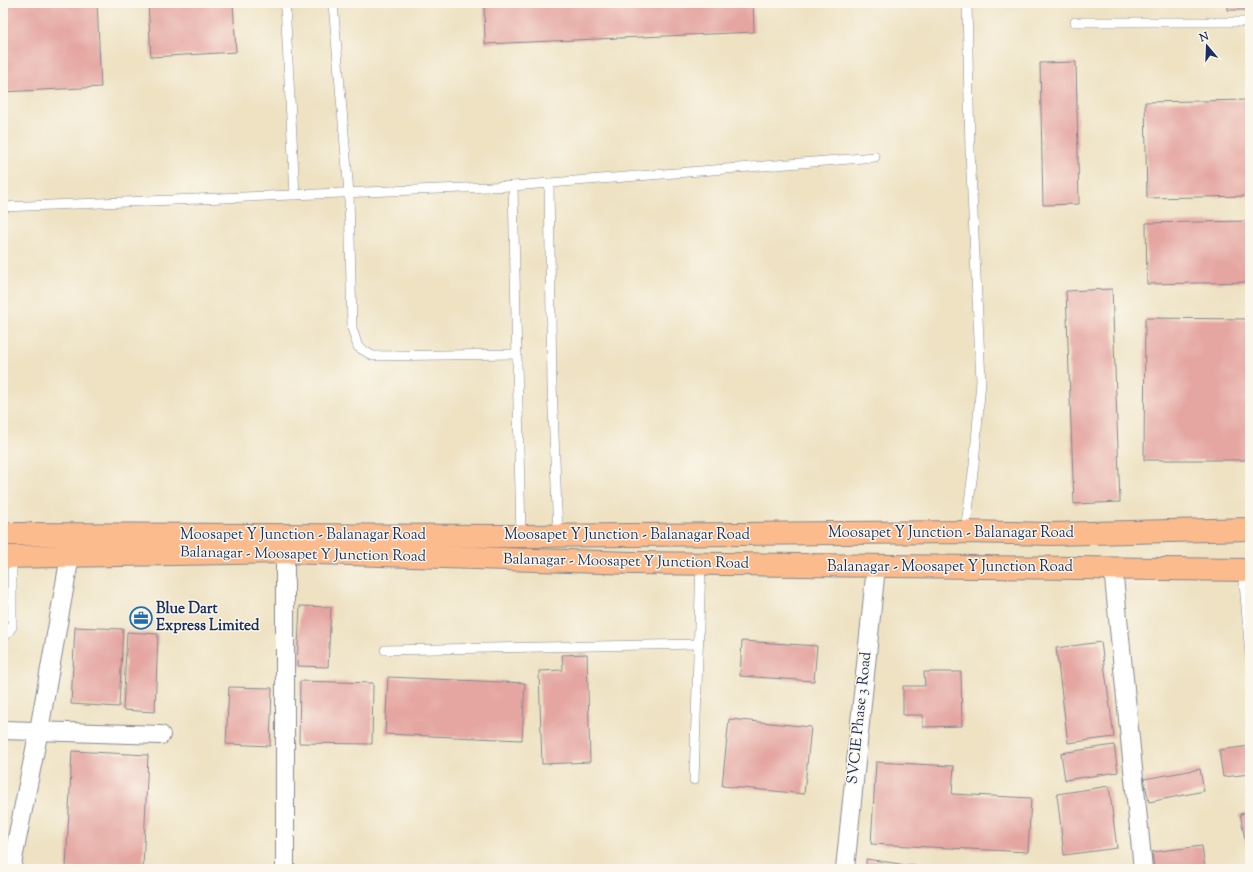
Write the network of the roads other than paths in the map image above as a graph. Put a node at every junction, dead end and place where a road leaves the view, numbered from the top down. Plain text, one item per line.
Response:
1 (285, 3) edge
2 (332, 3) edge
3 (967, 3) edge
4 (1075, 22) dead end
5 (1250, 22) edge
6 (875, 157) dead end
7 (549, 183) junction
8 (513, 186) junction
9 (349, 193) junction
10 (295, 195) junction
11 (3, 207) edge
12 (517, 354) junction
13 (1250, 529) edge
14 (965, 532) junction
15 (3, 534) edge
16 (521, 536) junction
17 (558, 536) junction
18 (286, 552) junction
19 (70, 556) junction
20 (7, 557) edge
21 (701, 564) junction
22 (876, 567) junction
23 (1113, 568) junction
24 (1247, 570) edge
25 (3, 639) edge
26 (699, 644) junction
27 (385, 650) dead end
28 (1250, 655) edge
29 (3, 730) edge
30 (39, 730) junction
31 (161, 735) dead end
32 (694, 780) dead end
33 (11, 869) edge
34 (285, 869) edge
35 (845, 869) edge
36 (1143, 869) edge

1 - 10 lane
2 - 9 lane
3 - 14 lane
4 - 5 lane
6 - 7 lane
7 - 8 lane
7 - 17 lane
8 - 9 lane
8 - 12 lane
9 - 10 lane
9 - 12 lane
10 - 11 lane
12 - 16 lane
13 - 14 main road, Moosapet Y Junction - Balanagar Road
14 - 17 main road, Moosapet Y Junction - Balanagar Road
15 - 16 main road, Moosapet Y Junction - Balanagar Road
16 - 17 main road, Moosapet Y Junction - Balanagar Road
18 - 19 main road, Balanagar - Moosapet Y Junction Road
18 - 21 main road, Balanagar - Moosapet Y Junction Road
18 - 34 street
19 - 20 main road, Balanagar - Moosapet Y Junction Road
19 - 30 street
20 - 25 lane
21 - 22 main road, Balanagar - Moosapet Y Junction Road
21 - 26 lane
22 - 23 main road, Balanagar - Moosapet Y Junction Road
22 - 35 street, SVCIE Phase 3 Road
23 - 24 main road, Balanagar - Moosapet Y Junction Road
23 - 36 street
24 - 28 lane
26 - 27 lane
26 - 32 lane
29 - 30 street
30 - 31 street
30 - 33 street

